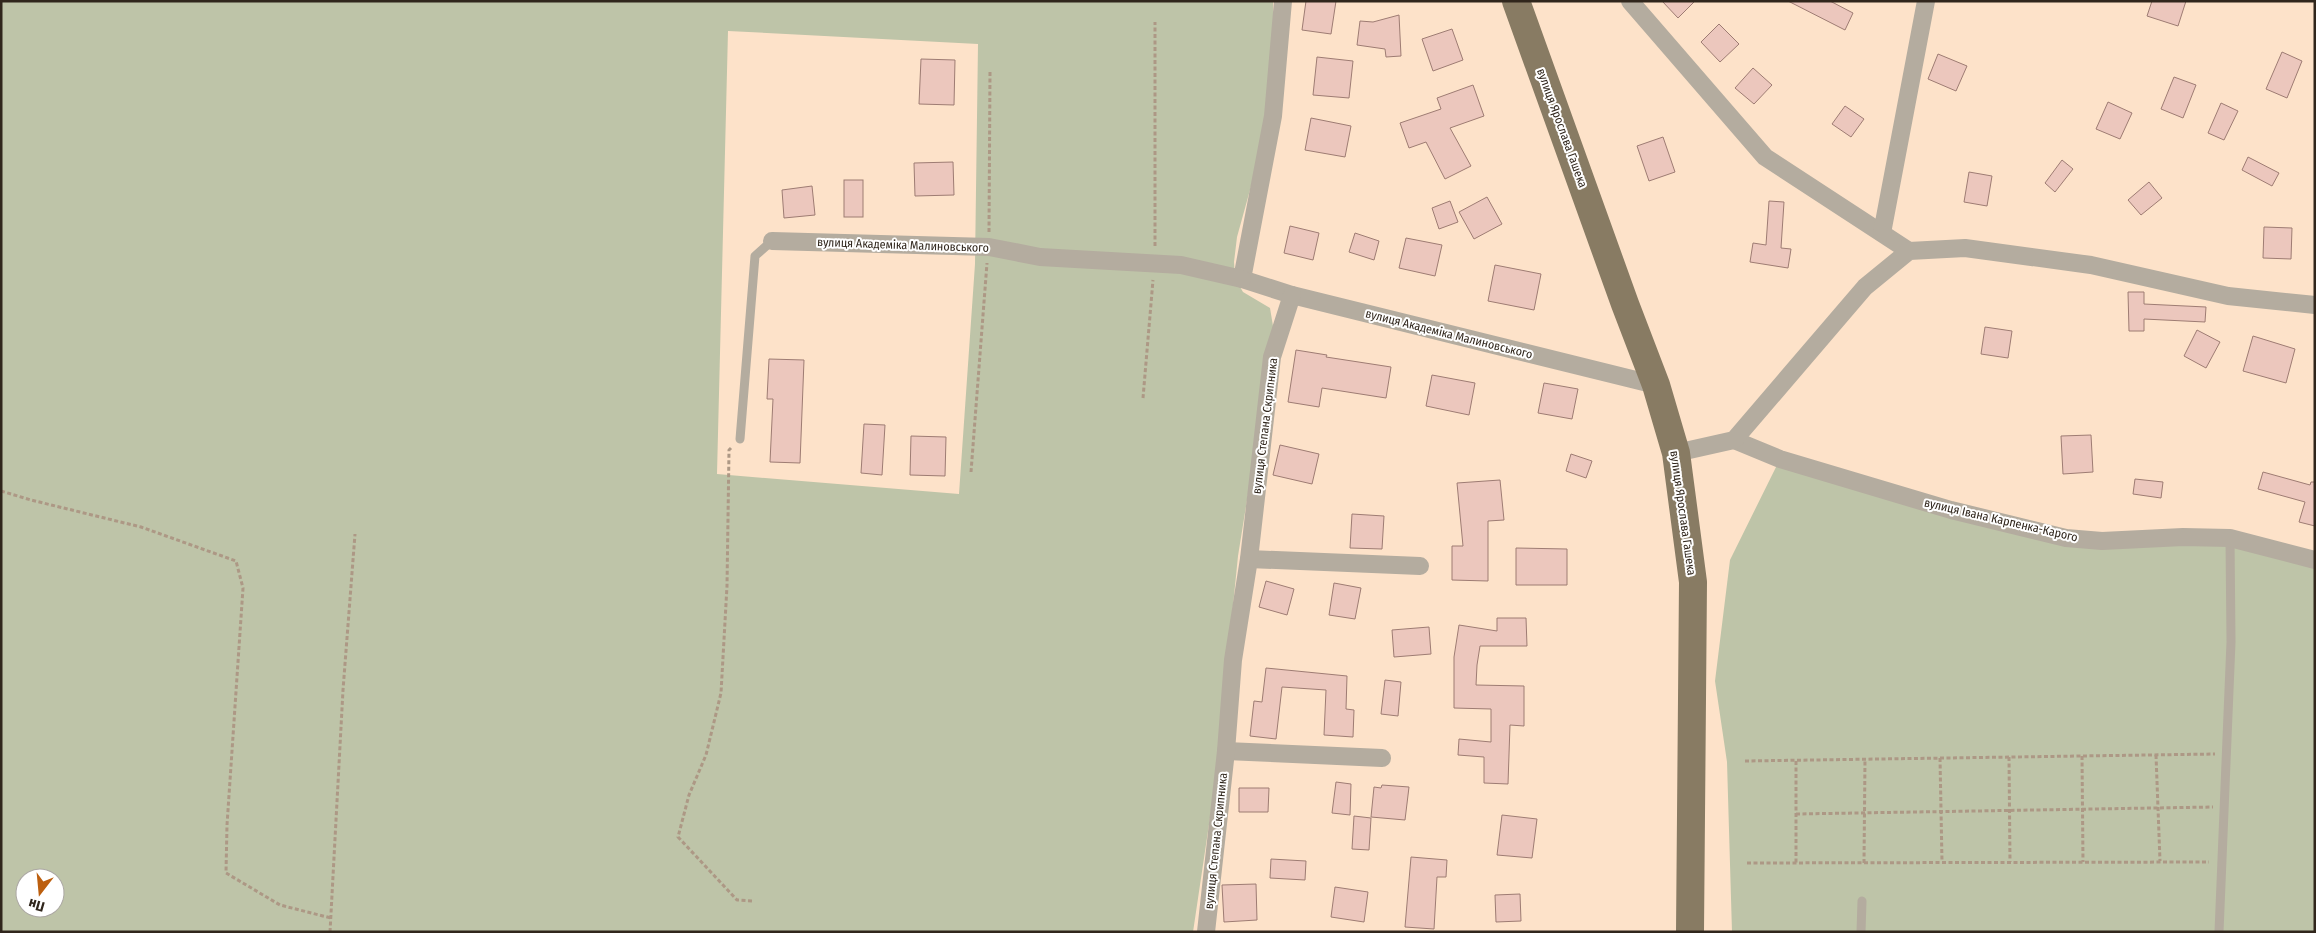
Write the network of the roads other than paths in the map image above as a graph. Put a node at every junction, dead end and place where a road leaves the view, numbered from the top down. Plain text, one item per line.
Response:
1 (1283, 1) edge
2 (1516, 1) edge
3 (1630, 1) edge
4 (1926, 1) edge
5 (1882, 233) junction
6 (772, 241) joint
7 (1909, 251) junction
8 (1242, 279) junction
9 (1292, 295) junction
10 (2315, 305) edge
11 (1656, 384) junction
12 (740, 438) road end
13 (1734, 440) junction
14 (1676, 453) junction
15 (2230, 538) junction
16 (1249, 559) junction
17 (2315, 560) edge
18 (1420, 566) dead end
19 (1226, 751) junction
20 (1382, 758) dead end
21 (1862, 901) dead end
22 (1206, 932) edge
23 (1690, 932) edge
24 (1861, 932) edge
25 (2219, 932) edge

1 - 8 street
2 - 11 main road, вулиця Ярослава Гашека
3 - 5 street
4 - 5 street
5 - 7 street
6 - 8 street, вулиця Академіка Малиновського
6 - 12 lane
7 - 10 street
7 - 13 street
8 - 9 street, вулиця Академіка Малиновського
9 - 11 street, вулиця Академіка Малиновського
9 - 16 street, вулиця Степана Скрипника
11 - 14 main road, вулиця Ярослава Гашека
13 - 14 street
13 - 15 street, вулиця Івана Карпенка-Карого
14 - 23 main road, вулиця Ярослава Гашека
15 - 17 street, вулиця Івана Карпенка-Карого
15 - 25 lane
16 - 18 street
16 - 19 street, вулиця Степана Скрипника
19 - 20 street
19 - 22 street, вулиця Степана Скрипника
21 - 24 lane

